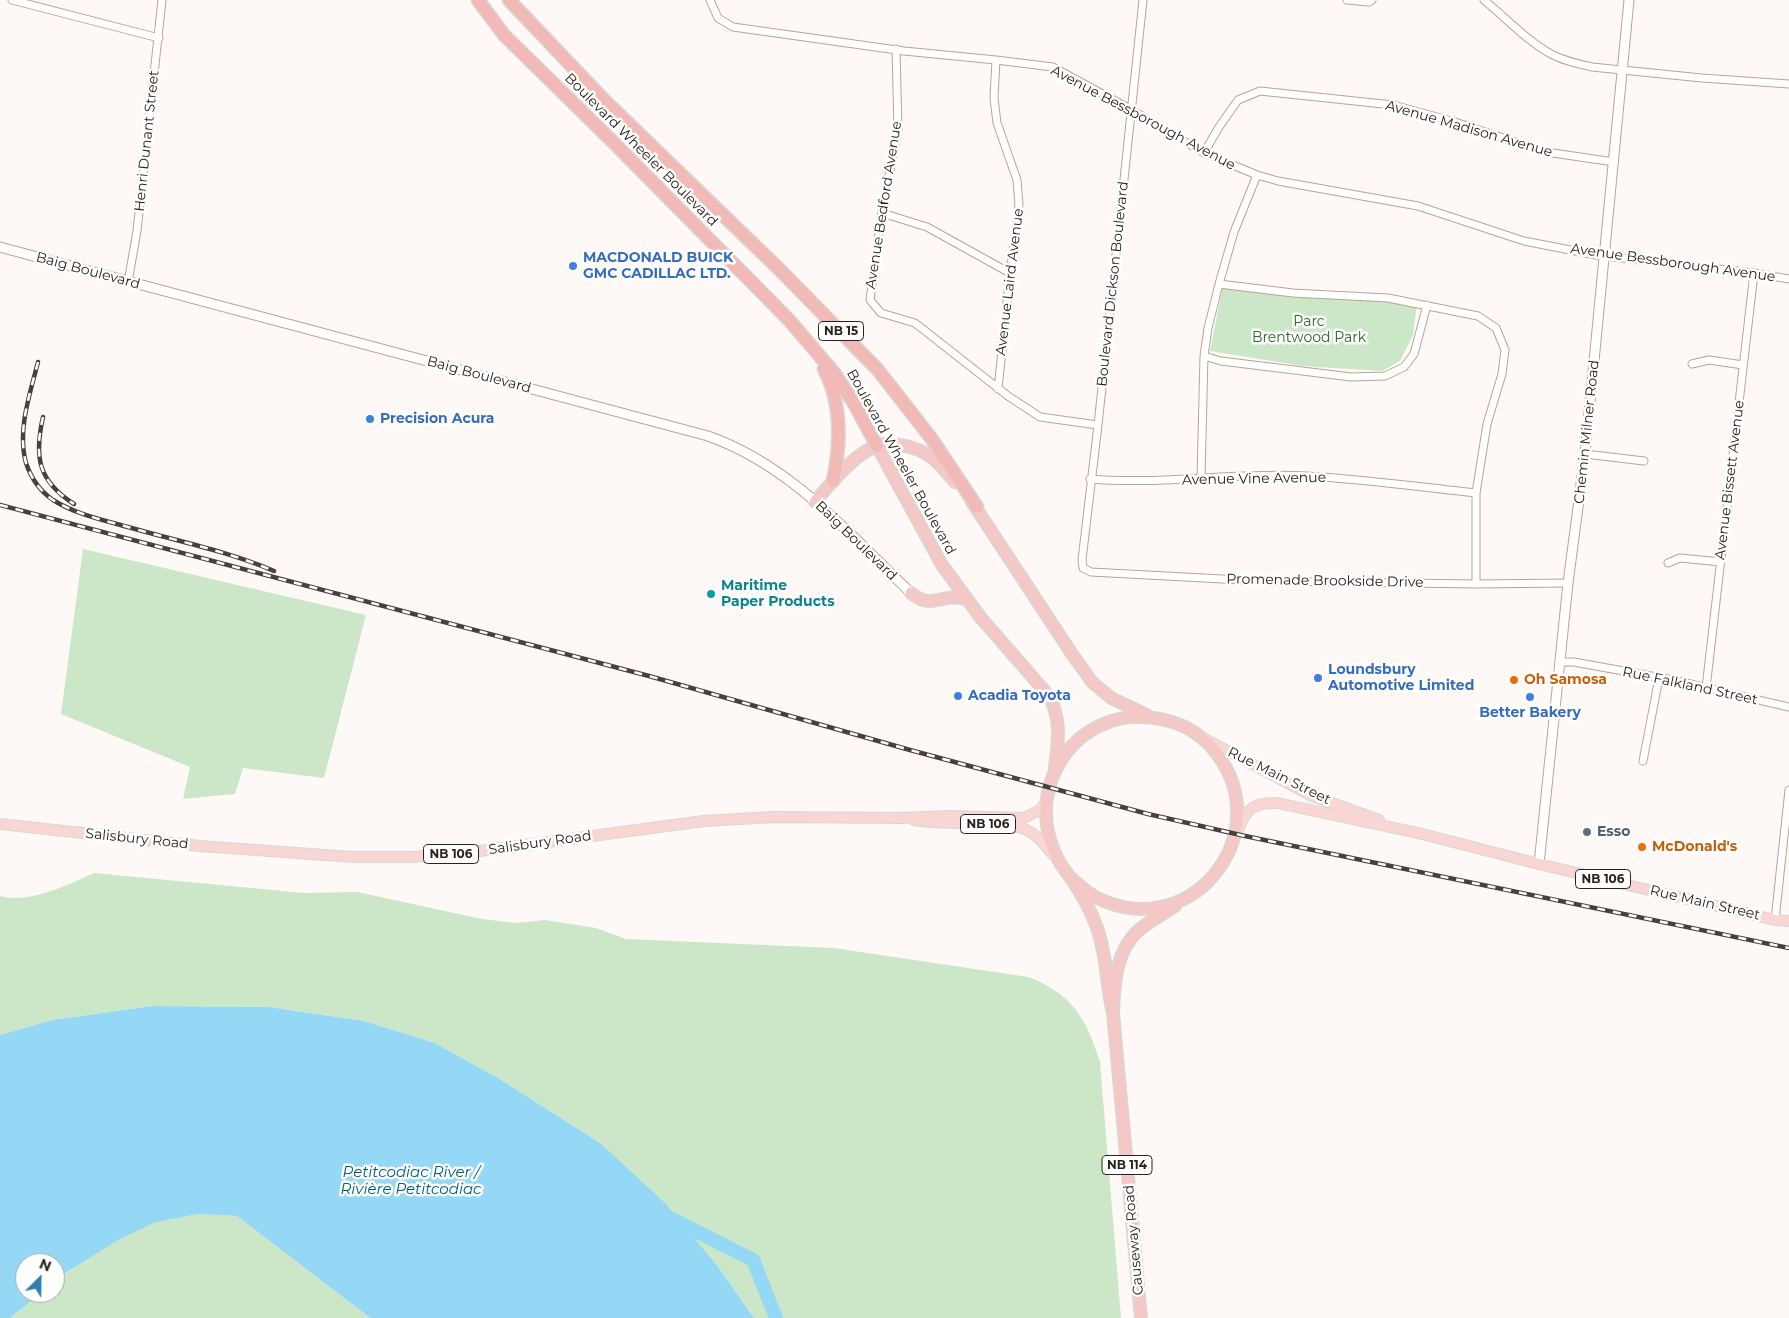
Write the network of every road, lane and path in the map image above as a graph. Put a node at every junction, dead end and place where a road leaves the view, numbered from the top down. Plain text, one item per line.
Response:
1 (12, 0) edge
2 (162, 0) edge
3 (470, 0) edge
4 (478, 0) edge
5 (710, 0) edge
6 (1143, 0) edge
7 (1347, 0) edge
8 (1372, 0) edge
9 (1484, 0) edge
10 (1629, 0) edge
11 (512, 2) edge
12 (504, 35) junction
13 (159, 38) junction
14 (896, 49) junction
15 (996, 60) junction
16 (1623, 70) junction
17 (1789, 84) edge
18 (1132, 110) junction
19 (1204, 152) junction
20 (1614, 162) junction
21 (1256, 176) junction
22 (882, 213) junction
23 (0, 247) edge
24 (1605, 257) junction
25 (1754, 272) junction
26 (1010, 273) junction
27 (1789, 279) edge
28 (128, 282) junction
29 (1219, 284) junction
30 (1427, 305) junction
31 (803, 335) junction
32 (1204, 356) junction
33 (1692, 364) dead end
34 (1744, 365) junction
35 (998, 389) junction
36 (1098, 424) junction
37 (877, 446) junction
38 (1585, 454) junction
39 (1644, 461) dead end
40 (1201, 478) junction
41 (1090, 479) junction
42 (833, 481) junction
43 (1476, 493) junction
44 (815, 502) junction
45 (977, 507) junction
46 (1721, 562) junction
47 (1668, 563) dead end
48 (1082, 568) joint
49 (1568, 582) junction
50 (1476, 584) junction
51 (911, 593) joint
52 (965, 599) junction
53 (1561, 662) junction
54 (1659, 678) junction
55 (1706, 688) junction
56 (1789, 707) edge
57 (1151, 717) junction
58 (1199, 735) junction
59 (1643, 760) dead end
60 (1054, 772) junction
61 (1789, 790) edge
62 (1046, 803) junction
63 (901, 818) junction
64 (0, 824) edge
65 (1418, 833) junction
66 (1236, 835) junction
67 (1539, 864) junction
68 (1060, 865) junction
69 (1070, 878) junction
70 (1184, 899) junction
71 (1775, 920) junction
72 (1789, 921) edge
73 (1113, 1013) junction
74 (1142, 1318) edge

1 - 13 street
2 - 13 street, Henri Dunant Street
3 - 12 highway
4 - 12 highway, Boulevard Wheeler Boulevard / NB 15
5 - 14 street, Avenue Bessborough Avenue
6 - 18 street, Boulevard Dickson Boulevard
7 - 8 street
9 - 16 street
10 - 16 street, Chemin Milner Road
11 - 45 highway, Boulevard Wheeler Boulevard / NB 15
12 - 31 highway, Boulevard Wheeler Boulevard / NB 15
13 - 28 street, Henri Dunant Street
14 - 15 street, Avenue Bessborough Avenue
14 - 22 street, Avenue Bedford Avenue
15 - 18 street, Avenue Bessborough Avenue
15 - 26 street, Avenue Laird Avenue
16 - 17 street
16 - 20 street, Chemin Milner Road
18 - 19 street, Avenue Bessborough Avenue
18 - 36 street, Boulevard Dickson Boulevard
19 - 20 street, Avenue Madison Avenue
19 - 21 street, Avenue Bessborough Avenue
20 - 24 street, Chemin Milner Road
21 - 24 street, Avenue Bessborough Avenue
21 - 29 street
22 - 26 street
22 - 35 street, Avenue Bedford Avenue
23 - 28 street, Baig Boulevard
24 - 25 street, Avenue Bessborough Avenue
24 - 38 street, Chemin Milner Road
25 - 27 street, Avenue Bessborough Avenue
25 - 34 street, Avenue Bissett Avenue
26 - 35 street, Avenue Laird Avenue
28 - 44 street, Baig Boulevard
29 - 30 street
29 - 32 street
30 - 32 street
30 - 43 street
31 - 37 highway, Boulevard Wheeler Boulevard / NB 15
31 - 42 highway
32 - 40 street
33 - 34 street
34 - 46 street, Avenue Bissett Avenue
35 - 36 street
36 - 41 street, Boulevard Dickson Boulevard
37 - 42 highway
37 - 45 highway
37 - 52 highway, Boulevard Wheeler Boulevard / NB 15
38 - 39 street
38 - 49 street, Chemin Milner Road
40 - 41 street, Avenue Vine Avenue
40 - 43 street, Avenue Vine Avenue
41 - 48 street, Boulevard Dickson Boulevard
42 - 44 highway
43 - 50 street
44 - 51 street, Baig Boulevard
45 - 57 highway, Boulevard Wheeler Boulevard / NB 15
46 - 47 street
46 - 55 street, Avenue Bissett Avenue
48 - 50 street, Promenade Brookside Drive
49 - 50 street, Promenade Brookside Drive
49 - 53 street, Chemin Milner Road
51 - 52 highway
52 - 60 highway, Boulevard Wheeler Boulevard / NB 15
53 - 54 street, Rue Falkland Street
53 - 67 street, Chemin Milner Road
54 - 55 street, Rue Falkland Street
54 - 59 street
55 - 56 street, Rue Falkland Street
57 - 58 highway, Causeway Road
57 - 60 highway
58 - 65 main road, Rue Main Street / NB 106
58 - 66 highway, Causeway Road
60 - 62 highway
61 - 71 street
62 - 63 main road, Salisbury Road / NB 106
62 - 68 highway
63 - 64 main road, Salisbury Road / NB 106
63 - 68 main road, Salisbury Road / NB 106
65 - 66 main road, Rue Main Street / NB 106
65 - 67 main road, Rue Main Street / NB 106
66 - 70 highway, Causeway Road
67 - 71 main road, Rue Main Street / NB 106
68 - 69 highway
69 - 70 highway
69 - 73 highway, Causeway Road / NB 114
70 - 73 highway, Causeway Road / NB 114
71 - 72 main road, Rue Main Street / NB 106
73 - 74 highway, Causeway Road / NB 114

